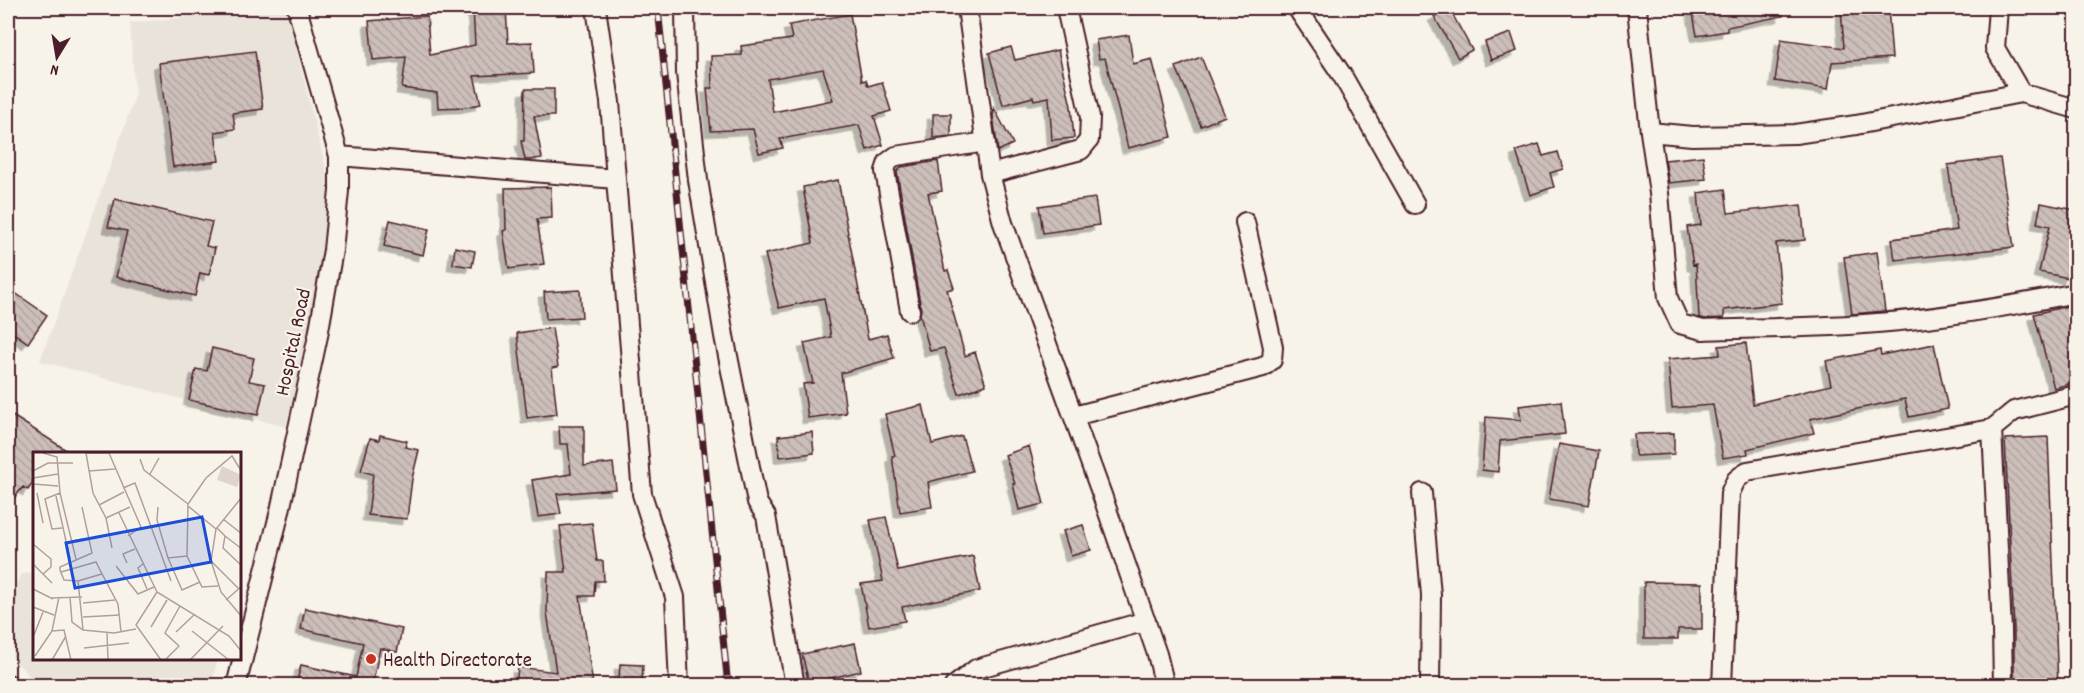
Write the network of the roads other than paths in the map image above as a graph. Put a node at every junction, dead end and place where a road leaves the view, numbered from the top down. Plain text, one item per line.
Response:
1 (297, 8) edge
2 (596, 8) edge
3 (685, 8) edge
4 (967, 8) edge
5 (1066, 8) edge
6 (1297, 8) edge
7 (1637, 8) edge
8 (1998, 8) edge
9 (2021, 93) junction
10 (2076, 109) edge
11 (1650, 132) junction
12 (986, 142) junction
13 (339, 156) junction
14 (990, 174) junction
15 (616, 179) junction
16 (1415, 204) dead end
17 (1245, 222) dead end
18 (2076, 293) edge
19 (910, 311) dead end
20 (2076, 394) edge
21 (1074, 416) junction
22 (1992, 429) junction
23 (1422, 493) dead end
24 (1146, 621) junction
25 (236, 686) edge
26 (679, 686) edge
27 (795, 686) edge
28 (954, 686) edge
29 (1165, 686) edge
30 (1430, 686) edge
31 (1722, 686) edge
32 (2003, 686) edge

1 - 13 street, Hospital Road
2 - 15 street
3 - 27 street
4 - 12 street
5 - 14 street
6 - 16 street
7 - 11 street
8 - 9 street
9 - 10 street
9 - 11 street
11 - 18 street
12 - 14 street
12 - 19 street
13 - 15 street
13 - 25 street, Hospital Road
14 - 21 street
15 - 26 street
17 - 21 street
20 - 22 street
21 - 24 street
22 - 31 street
22 - 32 street
23 - 30 street
24 - 28 street
24 - 29 street

